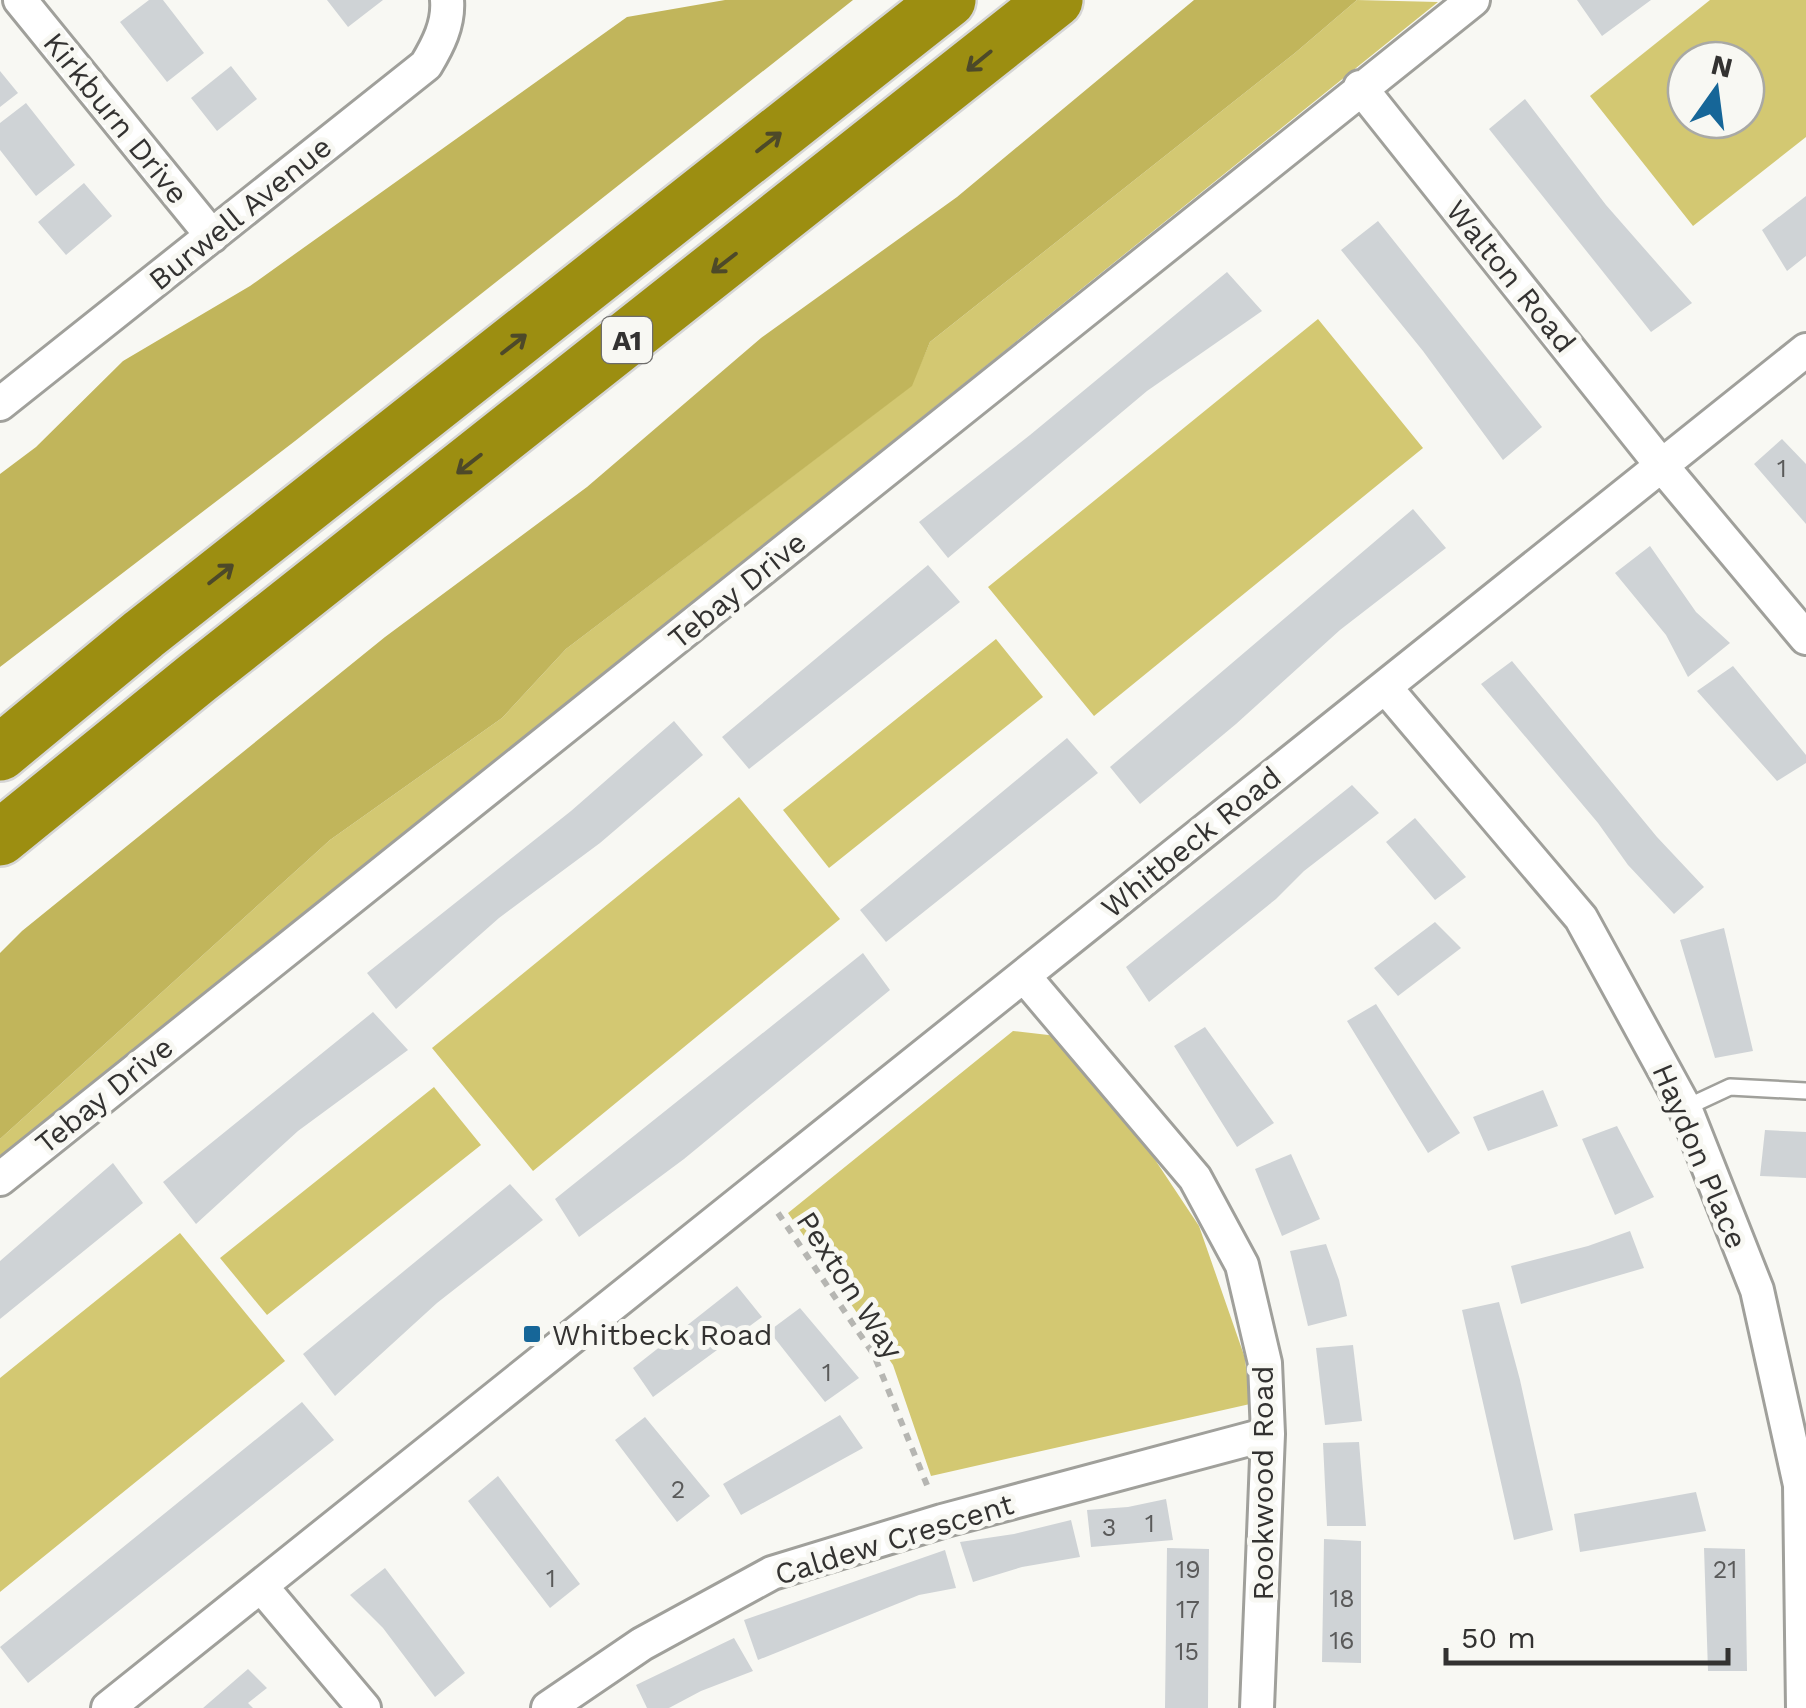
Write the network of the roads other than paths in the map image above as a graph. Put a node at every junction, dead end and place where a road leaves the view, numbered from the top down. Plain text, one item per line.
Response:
1 (20, 0) edge
2 (447, 0) edge
3 (948, 0) edge
4 (1055, 0) edge
5 (1474, 0) edge
6 (1360, 88) junction
7 (212, 236) junction
8 (1806, 350) edge
9 (0, 404) edge
10 (1662, 466) junction
11 (144, 634) junction
12 (1806, 638) edge
13 (197, 678) junction
14 (1386, 687) junction
15 (0, 725) edge
16 (0, 753) edge
17 (0, 838) edge
18 (0, 873) edge
19 (1024, 976) junction
20 (1806, 1091) edge
21 (1685, 1108) junction
22 (0, 1179) edge
23 (1268, 1434) junction
24 (262, 1586) junction
25 (108, 1708) edge
26 (364, 1708) edge
27 (548, 1708) edge
28 (1257, 1708) edge
29 (1804, 1708) edge

1 - 7 street, Kirkburn Drive
2 - 7 street, Burwell Avenue
11 -> 3 highway, A1
4 -> 13 highway, A1
5 - 6 street, Tebay Drive
6 - 10 street, Walton Road
6 - 22 street, Tebay Drive
7 - 9 street, Burwell Avenue
8 - 10 street, Whitbeck Road
10 - 12 street, Walton Road
10 - 14 street, Whitbeck Road
11 - 15 highway
11 - 16 highway, A1
13 - 17 highway, A1
13 - 18 highway
14 - 19 street, Whitbeck Road
14 - 21 street, Haydon Place
19 - 23 street, Rookwood Road
19 - 24 street, Whitbeck Road
20 - 21 lane
21 - 29 street, Haydon Place
23 - 27 street, Caldew Crescent
23 - 28 street, Rookwood Road
24 - 25 street, Whitbeck Road
24 - 26 street

